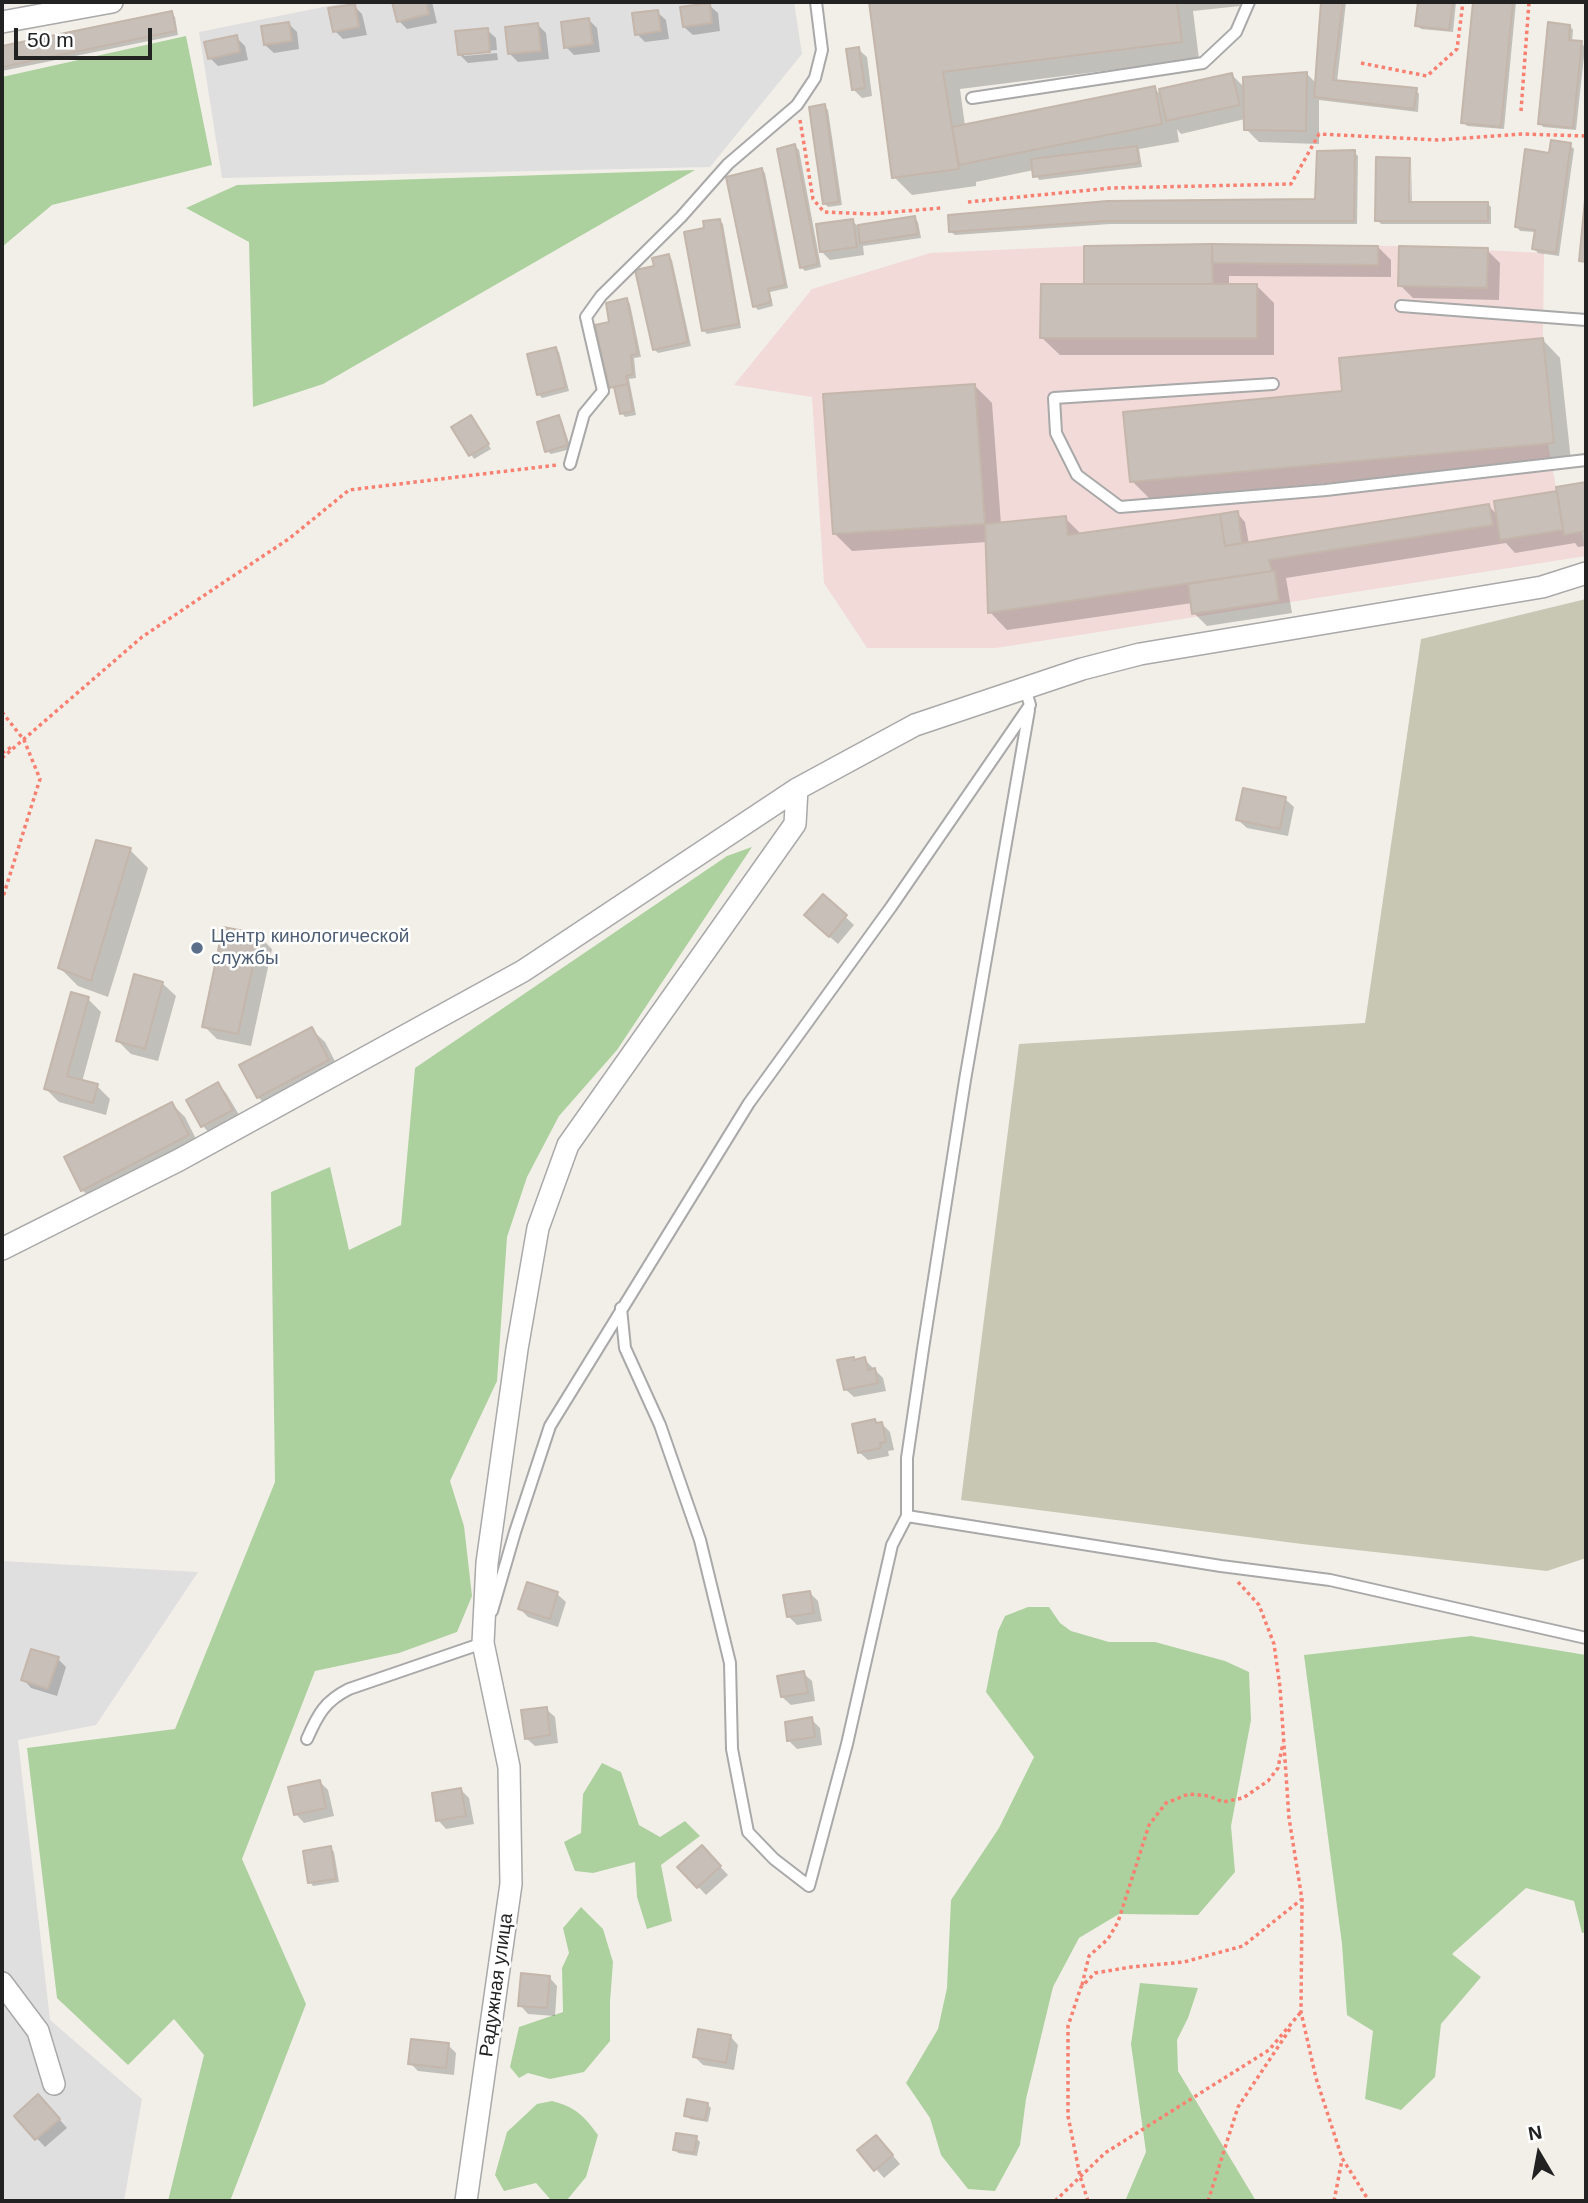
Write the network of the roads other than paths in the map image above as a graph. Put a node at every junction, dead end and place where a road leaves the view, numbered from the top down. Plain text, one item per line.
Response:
1 (112, 2) edge
2 (816, 2) edge
3 (1249, 2) edge
4 (2, 22) edge
5 (972, 98) dead end
6 (1401, 306) dead end
7 (1586, 320) edge
8 (1273, 384) dead end
9 (1586, 460) edge
10 (570, 464) road end
11 (1586, 573) edge
12 (1027, 696) junction
13 (797, 789) junction
14 (2, 1249) edge
15 (621, 1308) junction
16 (907, 1516) junction
17 (1586, 1638) edge
18 (483, 1643) junction
19 (307, 1739) dead end
20 (2, 1983) edge
21 (54, 2084) dead end
22 (467, 2201) edge

1 - 4 street
2 - 10 lane
3 - 5 lane
6 - 7 lane
8 - 9 lane
11 - 12 street
12 - 13 street
12 - 15 lane
12 - 16 lane
13 - 14 street
13 - 18 street, Радужная улица
15 - 16 lane
15 - 18 lane
16 - 17 lane
18 - 19 lane
18 - 22 street, Радужная улица
20 - 21 street

